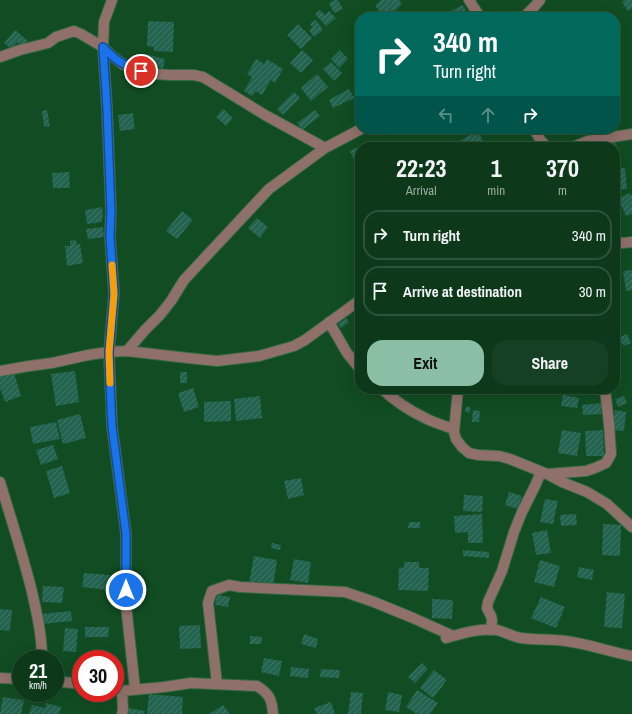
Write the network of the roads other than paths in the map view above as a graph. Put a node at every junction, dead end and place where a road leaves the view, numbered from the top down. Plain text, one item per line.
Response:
1 (469, 0) edge
2 (540, 0) edge
3 (112, 1) edge
4 (477, 12) edge
5 (529, 12) edge
6 (103, 47) junction
7 (0, 57) edge
8 (355, 132) edge
9 (632, 134) edge
10 (586, 142) edge
11 (325, 148) junction
12 (632, 242) edge
13 (620, 243) edge
14 (355, 304) edge
15 (329, 322) junction
16 (126, 351) junction
17 (109, 352) junction
18 (355, 363) edge
19 (0, 371) edge
20 (388, 394) edge
21 (458, 394) edge
22 (606, 394) edge
23 (454, 429) junction
24 (544, 473) junction
25 (0, 482) edge
26 (632, 527) edge
27 (491, 630) junction
28 (42, 650) edge
29 (632, 656) edge
30 (0, 678) edge
31 (12, 679) edge
32 (217, 684) junction
33 (135, 690) junction
34 (124, 691) edge
35 (121, 702) edge
36 (122, 714) edge
37 (273, 714) edge

1 - 4 street
2 - 5 street
3 - 6 street
6 - 7 street
6 - 11 street
6 - 17 street
8 - 11 street
9 - 10 street
11 - 16 street
12 - 13 street
14 - 15 street
15 - 16 street
15 - 18 street
16 - 17 street
17 - 19 street
17 - 33 street
20 - 23 street
21 - 23 street
22 - 24 street
23 - 24 street
24 - 26 street
24 - 27 street
25 - 28 street
27 - 29 street
27 - 32 street
30 - 31 street
32 - 33 street
32 - 37 street
33 - 34 street
35 - 36 street

